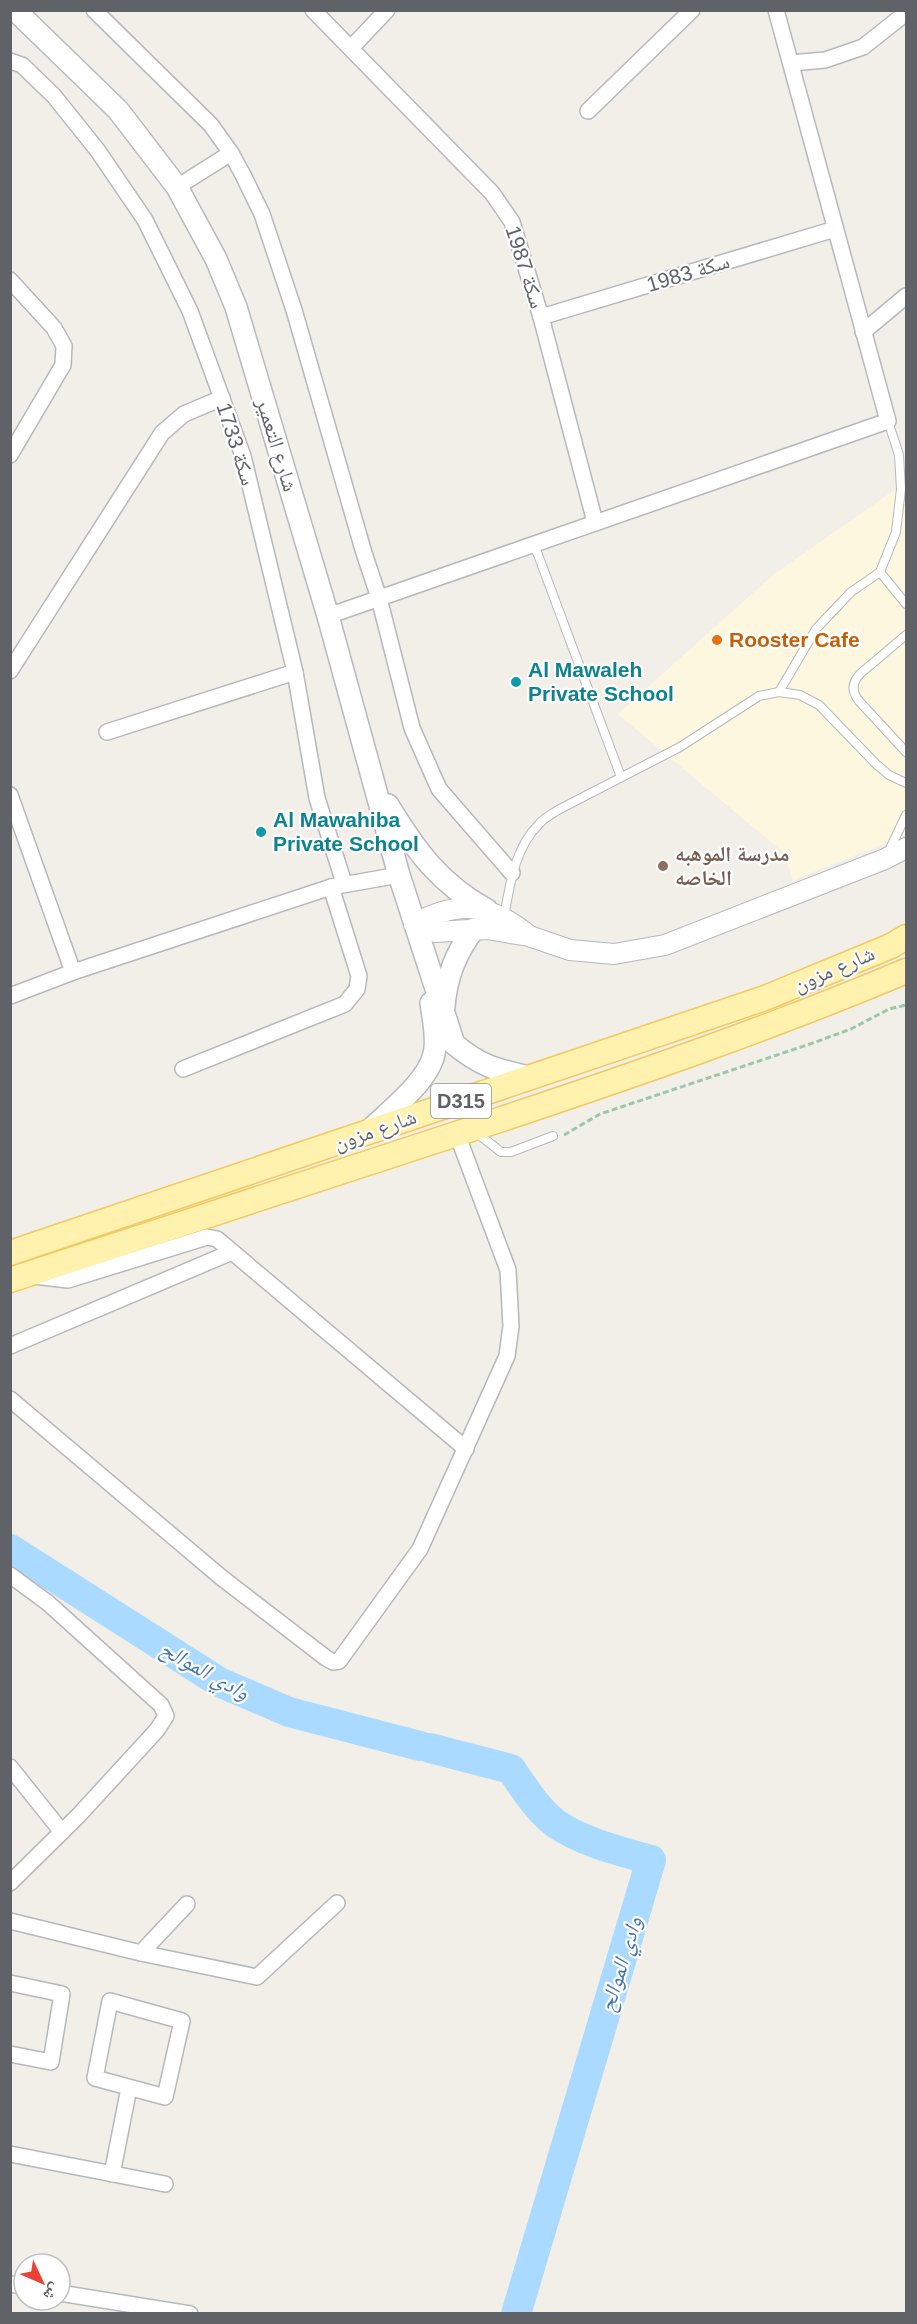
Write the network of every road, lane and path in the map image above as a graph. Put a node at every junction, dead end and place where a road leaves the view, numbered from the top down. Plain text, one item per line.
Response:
1 (15, 10) edge
2 (94, 10) edge
3 (313, 10) edge
4 (387, 10) edge
5 (692, 10) edge
6 (776, 10) edge
7 (906, 13) edge
8 (351, 48) junction
9 (10, 62) edge
10 (792, 63) junction
11 (588, 111) dead end
12 (231, 153) junction
13 (177, 187) junction
14 (835, 229) junction
15 (10, 280) edge
16 (906, 296) edge
17 (541, 316) junction
18 (863, 332) junction
19 (222, 398) junction
20 (888, 421) junction
21 (10, 455) edge
22 (595, 522) junction
23 (534, 544) junction
24 (880, 572) junction
25 (379, 598) junction
26 (906, 604) edge
27 (328, 616) junction
28 (906, 635) edge
29 (10, 671) edge
30 (295, 672) junction
31 (779, 692) junction
32 (107, 732) dead end
33 (906, 752) edge
34 (621, 777) junction
35 (906, 783) edge
36 (375, 784) junction
37 (10, 795) edge
38 (906, 815) edge
39 (906, 848) edge
40 (885, 859) junction
41 (512, 873) junction
42 (399, 875) junction
43 (338, 885) junction
44 (496, 914) junction
45 (474, 928) junction
46 (417, 934) junction
47 (529, 936) junction
48 (906, 937) edge
49 (906, 971) edge
50 (73, 972) junction
51 (10, 996) edge
52 (906, 1005) edge
53 (444, 1010) junction
54 (183, 1069) dead end
55 (529, 1077) junction
56 (368, 1132) junction
57 (464, 1132) junction
58 (553, 1136) joint
59 (232, 1252) junction
60 (10, 1253) edge
61 (17, 1277) edge
62 (10, 1346) edge
63 (10, 1399) edge
64 (466, 1449) junction
65 (10, 1575) edge
66 (10, 1767) edge
67 (62, 1832) junction
68 (10, 1883) edge
69 (187, 1904) dead end
70 (337, 1904) dead end
71 (10, 1921) edge
72 (141, 1953) junction
73 (10, 1983) edge
74 (10, 2054) edge
75 (129, 2088) junction
76 (10, 2154) edge
77 (112, 2174) junction
78 (165, 2184) dead end
79 (72, 2295) edge
80 (190, 2313) edge

1 - 13 main road, شارع التعمير
2 - 12 street
3 - 8 street, سكة 1987
4 - 8 street
5 - 11 street
6 - 10 street
7 - 10 street
8 - 17 street, سكة 1987
9 - 19 street, سكة 1733
10 - 14 street
12 - 13 street
12 - 25 street
13 - 27 main road, شارع التعمير
14 - 17 street, سكة 1983
14 - 18 street
15 - 21 street
16 - 18 street
17 - 22 street, سكة 1987
18 - 20 street
19 - 29 street
19 - 30 street, سكة 1733
20 - 22 street
20 - 24 lane
22 - 23 street
23 - 25 street
23 - 34 lane
24 - 26 lane
24 - 31 lane
25 - 27 street
25 - 41 street
27 - 36 main road, شارع التعمير
28 - 33 lane
30 - 32 street
30 - 43 street, سكة 1733
31 - 34 lane
31 - 35 lane
34 - 41 lane
36 - 42 main road, شارع التعمير
36 - 44 main road
37 - 50 street
38 - 40 lane
39 - 40 street
40 - 47 street
41 - 44 lane
42 - 43 street
42 - 46 main road, شارع التعمير
43 - 50 street
43 - 54 street, سكة 1733
44 - 46 street
44 - 47 street
45 - 46 street
45 - 47 street
45 - 53 main road
46 - 53 main road, شارع التعمير
46 - 56 main road, شارع التعمير
48 - 55 main road, شارع مزون / D315
49 - 57 main road, شارع مزون / D315
50 - 51 street
52 - 58 path
53 - 55 main road, شارع التعمير
55 - 56 main road, شارع مزون / D315
56 - 60 main road, شارع مزون / D315
57 - 58 lane
57 - 61 main road, شارع مزون / D315
57 - 64 street
59 - 61 street
59 - 62 street
59 - 64 street
63 - 64 street
65 - 67 street
66 - 67 street
67 - 68 street
69 - 72 street
70 - 72 street
71 - 72 street
73 - 74 street
75 - 75 street
75 - 77 street
76 - 77 street
77 - 78 street
79 - 80 street

